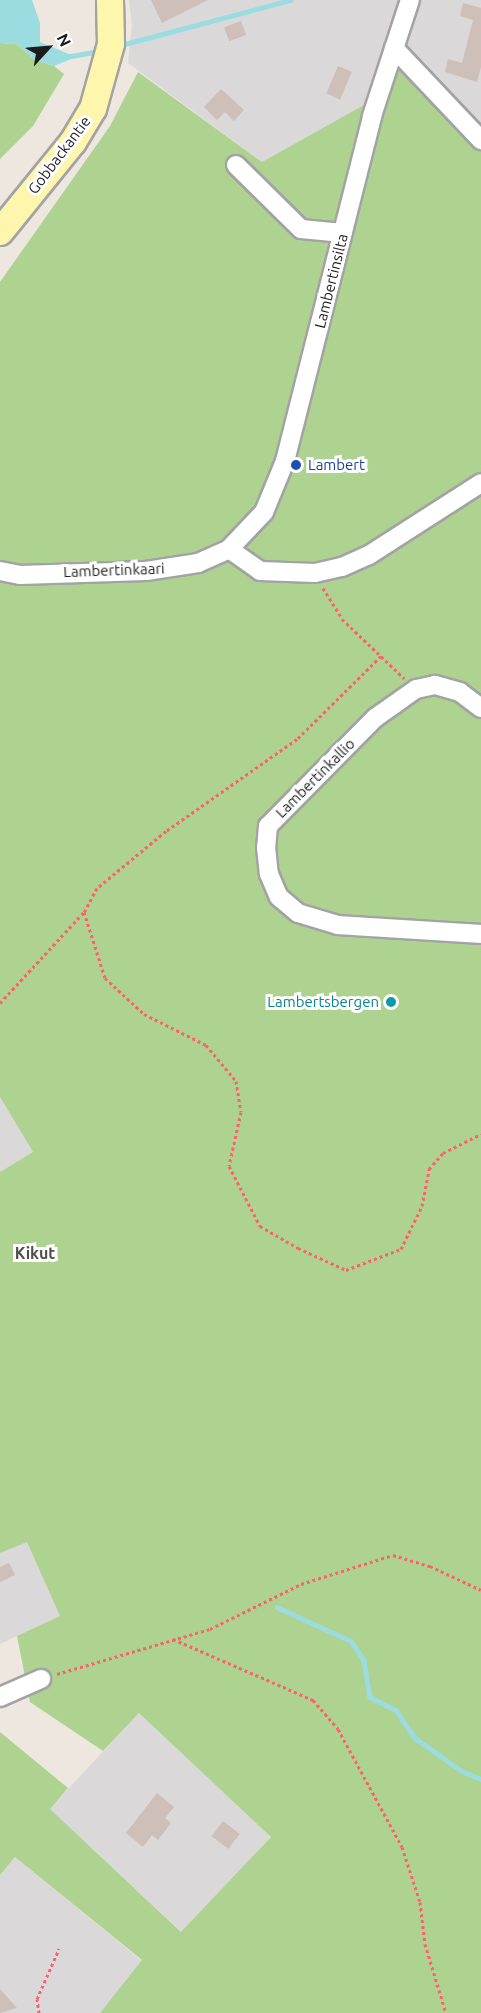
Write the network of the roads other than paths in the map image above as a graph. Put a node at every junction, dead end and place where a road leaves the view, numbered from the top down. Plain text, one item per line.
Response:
1 (110, 0) edge
2 (410, 0) edge
3 (394, 48) junction
4 (481, 140) edge
5 (236, 165) dead end
6 (0, 232) edge
7 (343, 233) junction
8 (481, 483) edge
9 (229, 549) junction
10 (0, 571) edge
11 (481, 708) edge
12 (481, 934) edge
13 (41, 1679) road end
14 (0, 1697) edge

1 - 6 street, Gobbackantie
2 - 3 street, Lambertinsilta
3 - 4 street
3 - 7 street, Lambertinsilta
5 - 7 street
7 - 9 street, Lambertinsilta
8 - 9 street
9 - 10 street, Lambertinkaari
11 - 12 street, Lambertinkallio
13 - 14 street

